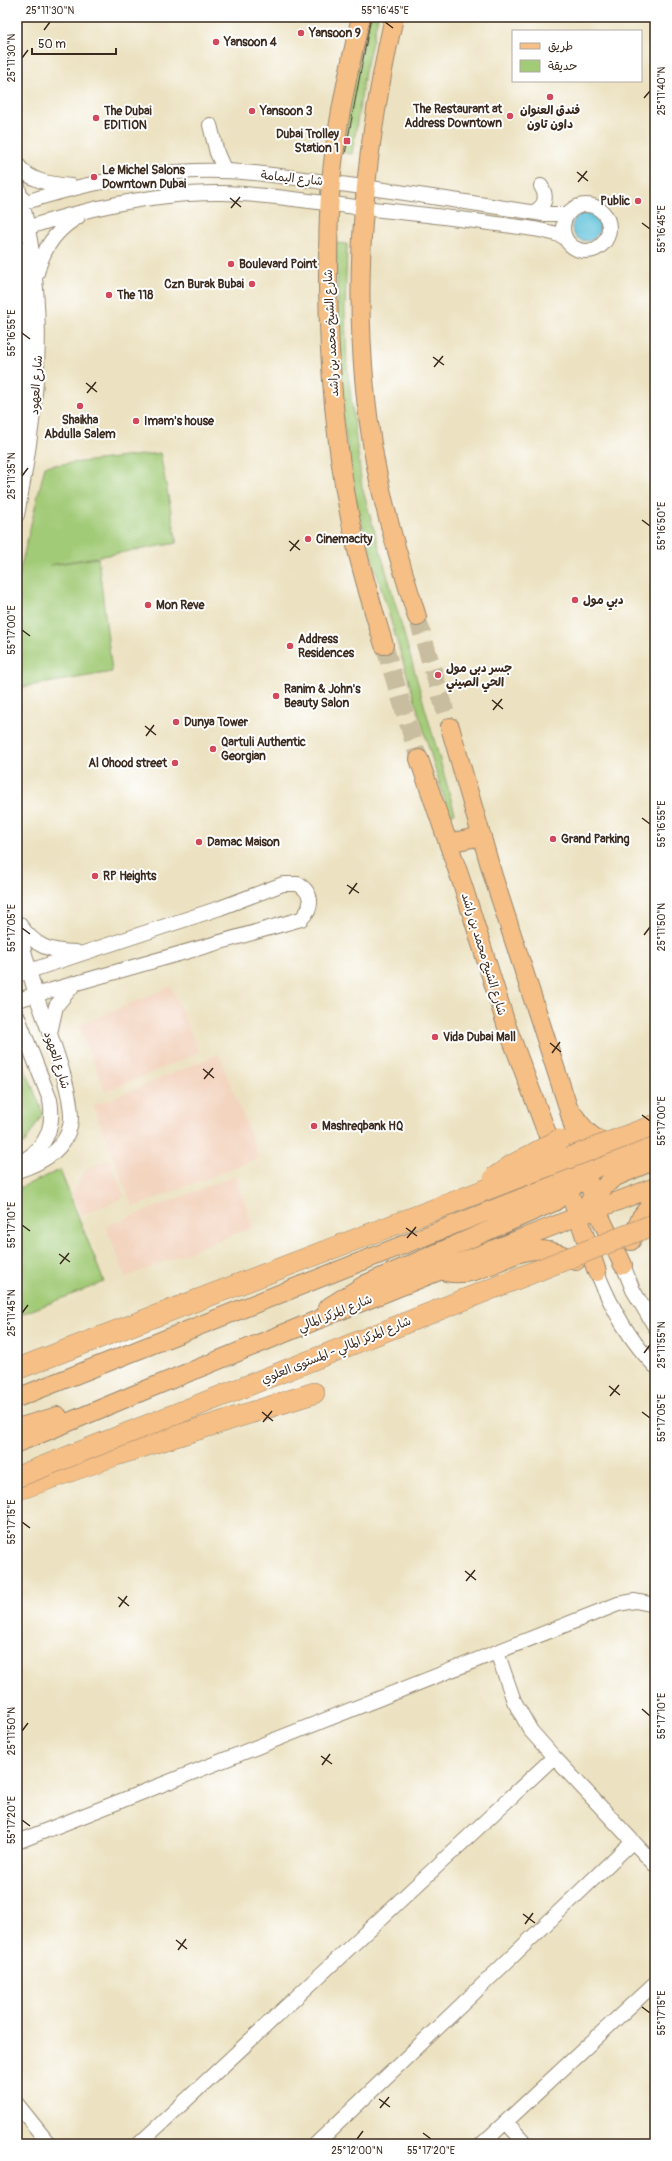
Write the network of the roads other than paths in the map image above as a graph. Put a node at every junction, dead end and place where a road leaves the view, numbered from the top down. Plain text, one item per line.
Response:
1 (361, 17) edge
2 (394, 17) edge
3 (207, 126) dead end
4 (17, 164) edge
5 (218, 171) junction
6 (331, 182) junction
7 (17, 183) edge
8 (541, 186) dead end
9 (366, 187) junction
10 (81, 188) junction
11 (330, 202) junction
12 (20, 204) edge
13 (364, 208) junction
14 (87, 212) junction
15 (534, 212) junction
16 (568, 214) junction
17 (23, 229) edge
18 (565, 237) junction
19 (17, 246) edge
20 (36, 278) junction
21 (17, 452) edge
22 (17, 516) edge
23 (417, 617) tunnel mouth
24 (384, 645) tunnel mouth
25 (450, 727) tunnel mouth
26 (419, 759) tunnel mouth
27 (482, 836) junction
28 (448, 843) junction
29 (17, 922) edge
30 (17, 925) edge
31 (19, 941) edge
32 (88, 952) junction
33 (23, 973) edge
34 (76, 983) junction
35 (17, 986) edge
36 (36, 995) junction
37 (17, 1000) edge
38 (17, 1015) edge
39 (20, 1032) edge
40 (50, 1035) junction
41 (567, 1104) junction
42 (541, 1119) junction
43 (655, 1124) edge
44 (559, 1140) dead end
45 (655, 1141) edge
46 (655, 1145) edge
47 (655, 1160) edge
48 (17, 1164) edge
49 (17, 1171) edge
50 (586, 1173) junction
51 (613, 1178) junction
52 (567, 1186) junction
53 (655, 1187) edge
54 (481, 1193) junction
55 (551, 1195) junction
56 (625, 1198) junction
57 (655, 1199) edge
58 (595, 1202) junction
59 (497, 1207) junction
60 (578, 1216) junction
61 (655, 1224) edge
62 (623, 1265) junction
63 (439, 1271) junction
64 (597, 1272) junction
65 (308, 1324) junction
66 (655, 1327) edge
67 (655, 1366) edge
68 (17, 1369) edge
69 (148, 1389) junction
70 (314, 1393) dead end
71 (17, 1398) edge
72 (17, 1428) edge
73 (17, 1443) edge
74 (17, 1477) edge
75 (17, 1490) edge
76 (655, 1605) edge
77 (497, 1652) junction
78 (554, 1757) junction
79 (633, 1841) junction
80 (17, 1842) edge
81 (655, 1865) edge
82 (655, 1983) edge
83 (17, 2104) edge
84 (506, 2122) junction
85 (49, 2144) edge
86 (139, 2144) edge
87 (316, 2144) edge
88 (482, 2144) edge
89 (526, 2144) edge

1 - 6 main road, شارع الشيخ محمد بن راشد
2 - 9 main road
3 - 5 street
4 - 10 street
5 - 6 street, شارع اليمامة
5 - 10 street, شارع اليمامة
6 - 9 street, شارع اليمامة
6 - 11 main road, شارع الشيخ محمد بن راشد
7 - 12 street, شارع العهود
8 - 15 street
9 - 13 main road
9 - 15 street, شارع اليمامة
10 - 12 street, شارع اليمامة
11 - 13 street, شارع اليمامة
11 - 14 street, شارع اليمامة
11 - 24 main road, شارع الشيخ محمد بن راشد
12 - 17 street, شارع العهود
13 - 18 street, شارع اليمامة
13 - 23 main road
14 - 17 street, شارع اليمامة
14 - 20 street
15 - 16 street, شارع اليمامة
16 - 18 street
16 - 18 street
17 - 20 street, شارع العهود
19 - 21 street
20 - 22 street, شارع العهود
25 - 27 main road
26 - 28 main road, شارع الشيخ محمد بن راشد
27 - 28 main road
27 - 41 main road
28 - 42 main road, شارع الشيخ محمد بن راشد
29 - 32 street
30 - 31 street, شارع العهود
31 - 33 street, شارع العهود
32 - 33 street
32 - 34 street
33 - 35 street
33 - 36 street, شارع العهود
34 - 36 street
34 - 40 street
36 - 37 street
36 - 40 street, شارع العهود
38 - 39 street, شارع العهود
39 - 48 street, شارع العهود
40 - 49 street, شارع العهود
41 - 45 main road
41 - 50 main road
42 - 52 main road, شارع الشيخ محمد بن راشد
42 - 59 main road
43 - 54 highway, bridge
44 - 54 highway, bridge
46 - 50 main road
47 - 51 main road
50 - 52 main road
50 - 58 main road
51 - 56 main road
51 - 58 main road
52 - 55 main road
52 - 60 main road, شارع الشيخ محمد بن راشد
53 - 56 main road, شارع المركز المالي
54 - 68 highway, bridge
55 - 59 main road
55 - 65 main road
56 - 58 main road, شارع المركز المالي
57 - 62 main road
58 - 60 main road, شارع المركز المالي
58 - 62 main road
59 - 71 main road
60 - 63 main road, شارع المركز المالي
60 - 64 main road, شارع الشيخ محمد بن راشد
61 - 74 highway, شارع المركز المالي - المستوى العلوي, bridge
62 - 66 street
63 - 64 main road
63 - 65 main road, شارع المركز المالي
64 - 67 street
65 - 69 main road, شارع المركز المالي
69 - 72 main road
69 - 73 main road, شارع المركز المالي
70 - 75 highway
76 - 77 street
77 - 78 street
77 - 80 street
78 - 79 street
78 - 86 street
79 - 81 street
79 - 87 street
82 - 84 street
83 - 85 street
84 - 88 street
84 - 89 street

